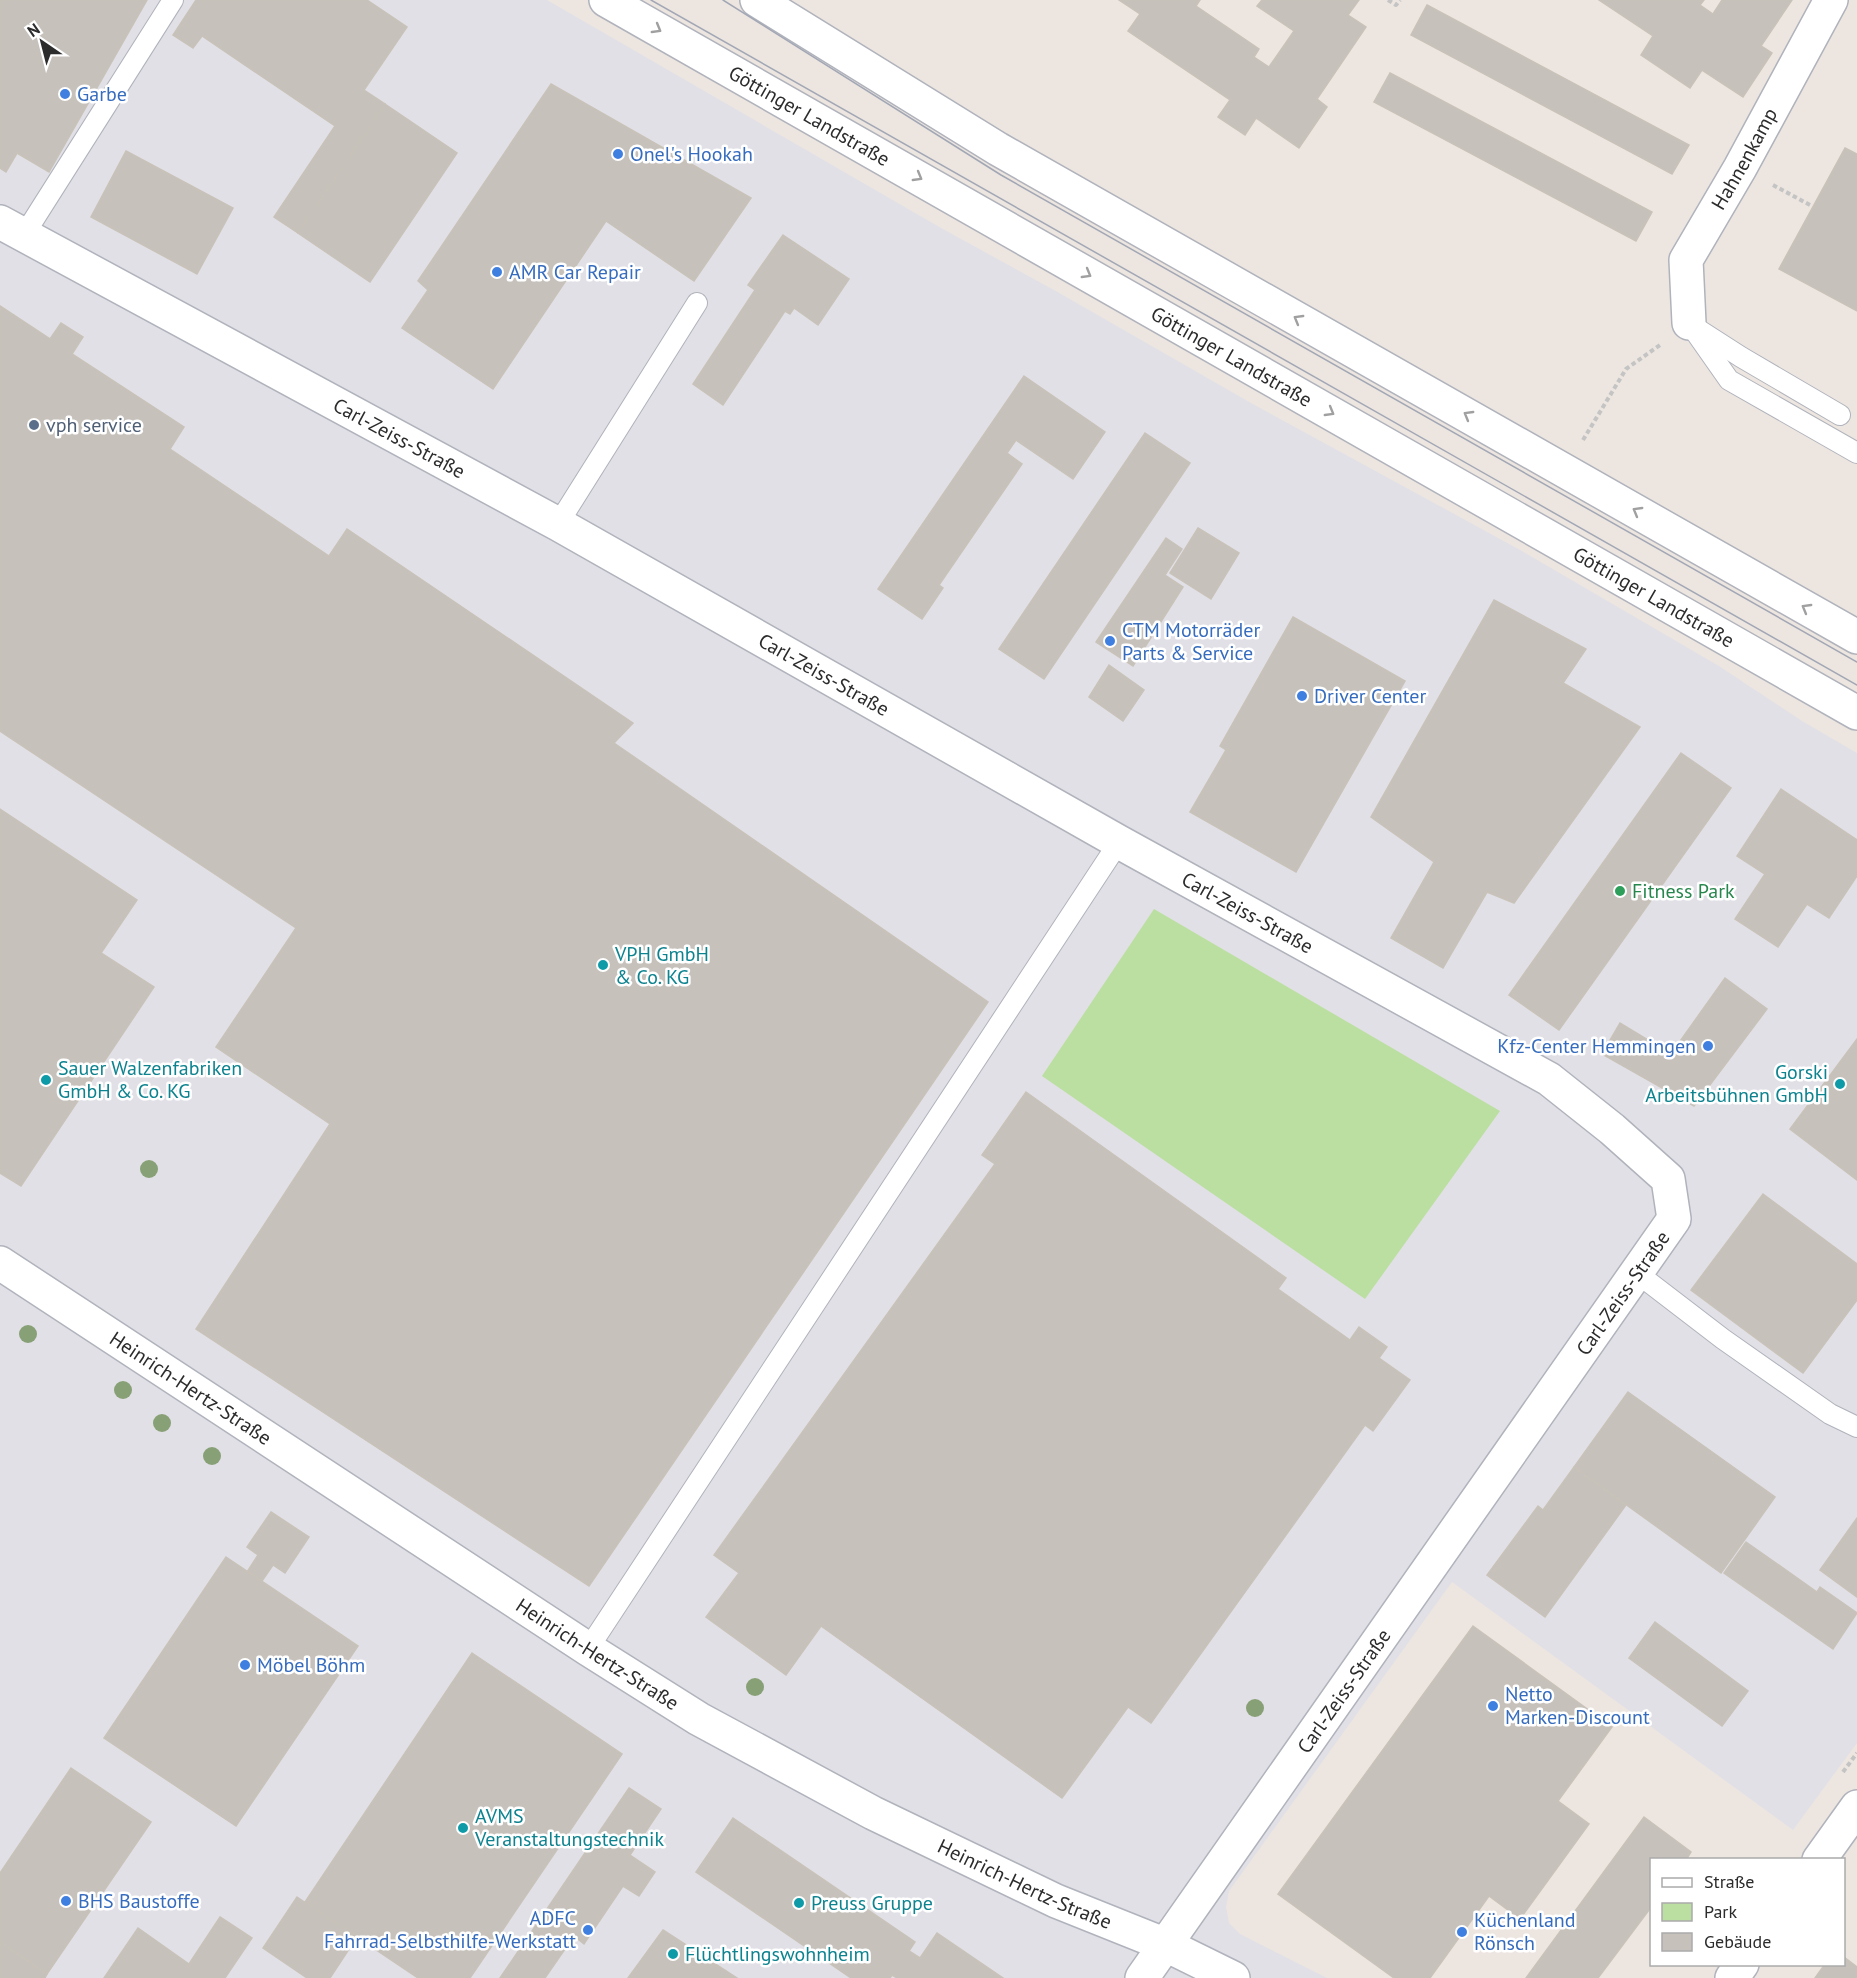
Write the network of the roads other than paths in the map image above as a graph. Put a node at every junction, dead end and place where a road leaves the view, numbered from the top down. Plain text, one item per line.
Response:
1 (173, 0) edge
2 (606, 0) edge
3 (757, 0) edge
4 (1831, 0) edge
5 (12, 229) edge
6 (697, 303) dead end
7 (1689, 323) junction
8 (1840, 415) dead end
9 (1857, 453) edge
10 (558, 524) junction
11 (1857, 637) edge
12 (1857, 713) edge
13 (1119, 842) junction
14 (0, 1263) edge
15 (1637, 1273) junction
16 (1857, 1427) edge
17 (588, 1649) junction
18 (1857, 1807) edge
19 (1820, 1858) edge
20 (1166, 1945) junction
21 (1741, 1966) edge
22 (1142, 1978) edge
23 (1233, 1978) edge
24 (1732, 1978) edge

1 - 5 lane
2 -> 12 street, Göttinger Landstraße
11 -> 3 street
4 - 7 street, Hahnenkamp
5 - 10 street, Carl-Zeiss-Straße
6 - 10 lane
7 - 8 lane
7 - 9 lane
10 - 13 street, Carl-Zeiss-Straße
13 - 15 street, Carl-Zeiss-Straße
13 - 17 lane
14 - 17 street, Heinrich-Hertz-Straße
15 - 16 lane
15 - 20 street, Carl-Zeiss-Straße
17 - 20 street, Heinrich-Hertz-Straße
18 - 19 street
20 - 22 street, Carl-Zeiss-Straße
20 - 23 street, Heinrich-Hertz-Straße
21 - 24 street

